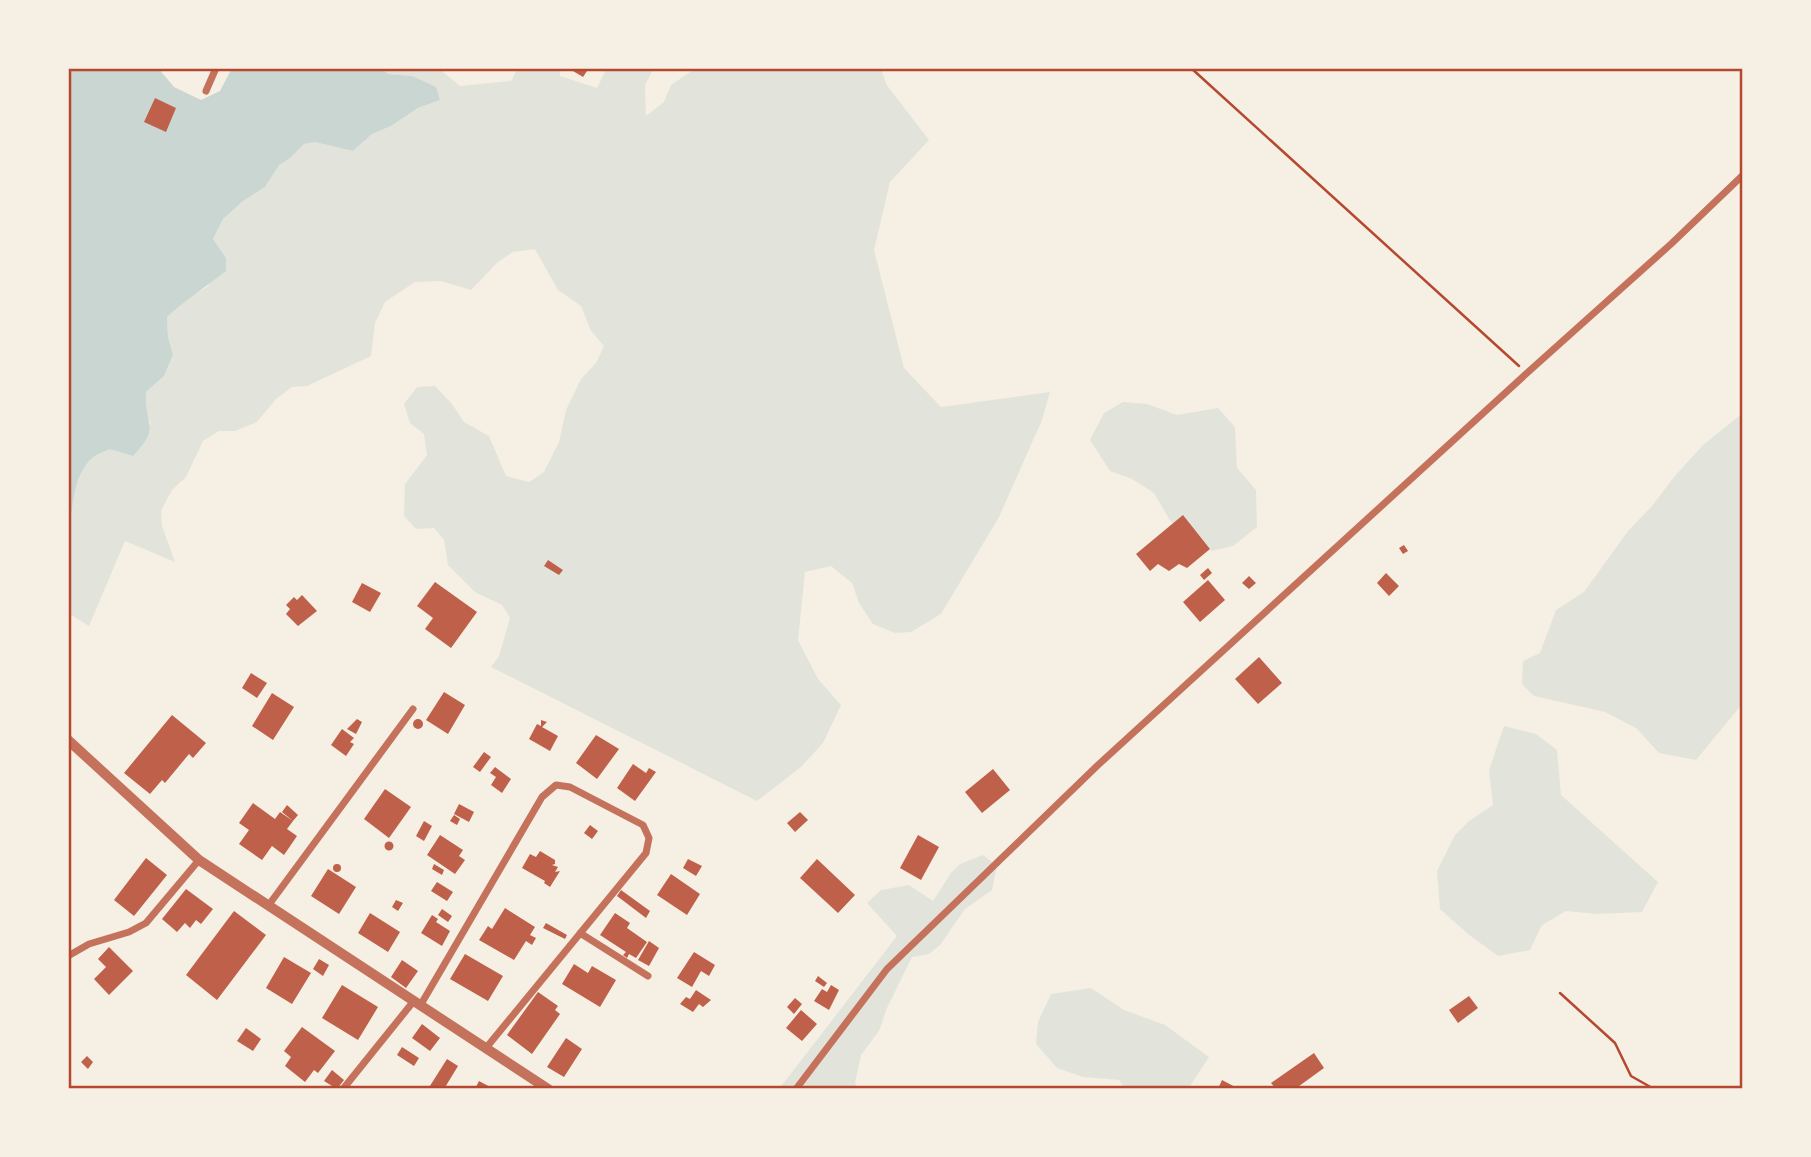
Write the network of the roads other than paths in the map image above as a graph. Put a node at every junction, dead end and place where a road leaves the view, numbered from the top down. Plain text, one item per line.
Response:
1 (216, 68) edge
2 (206, 91) dead end
3 (1743, 176) edge
4 (413, 709) dead end
5 (68, 740) edge
6 (199, 860) junction
7 (268, 906) junction
8 (580, 933) junction
9 (68, 956) edge
10 (648, 976) dead end
11 (417, 1004) junction
12 (486, 1048) junction
13 (529, 1084) edge
14 (343, 1089) edge
15 (548, 1089) edge
16 (796, 1089) edge

1 - 2 street
3 - 16 street
4 - 7 street
5 - 6 street
6 - 7 street
6 - 9 street
7 - 11 street
8 - 10 street
8 - 11 street
8 - 12 street
11 - 12 street
11 - 14 street
12 - 13 street
13 - 15 street

